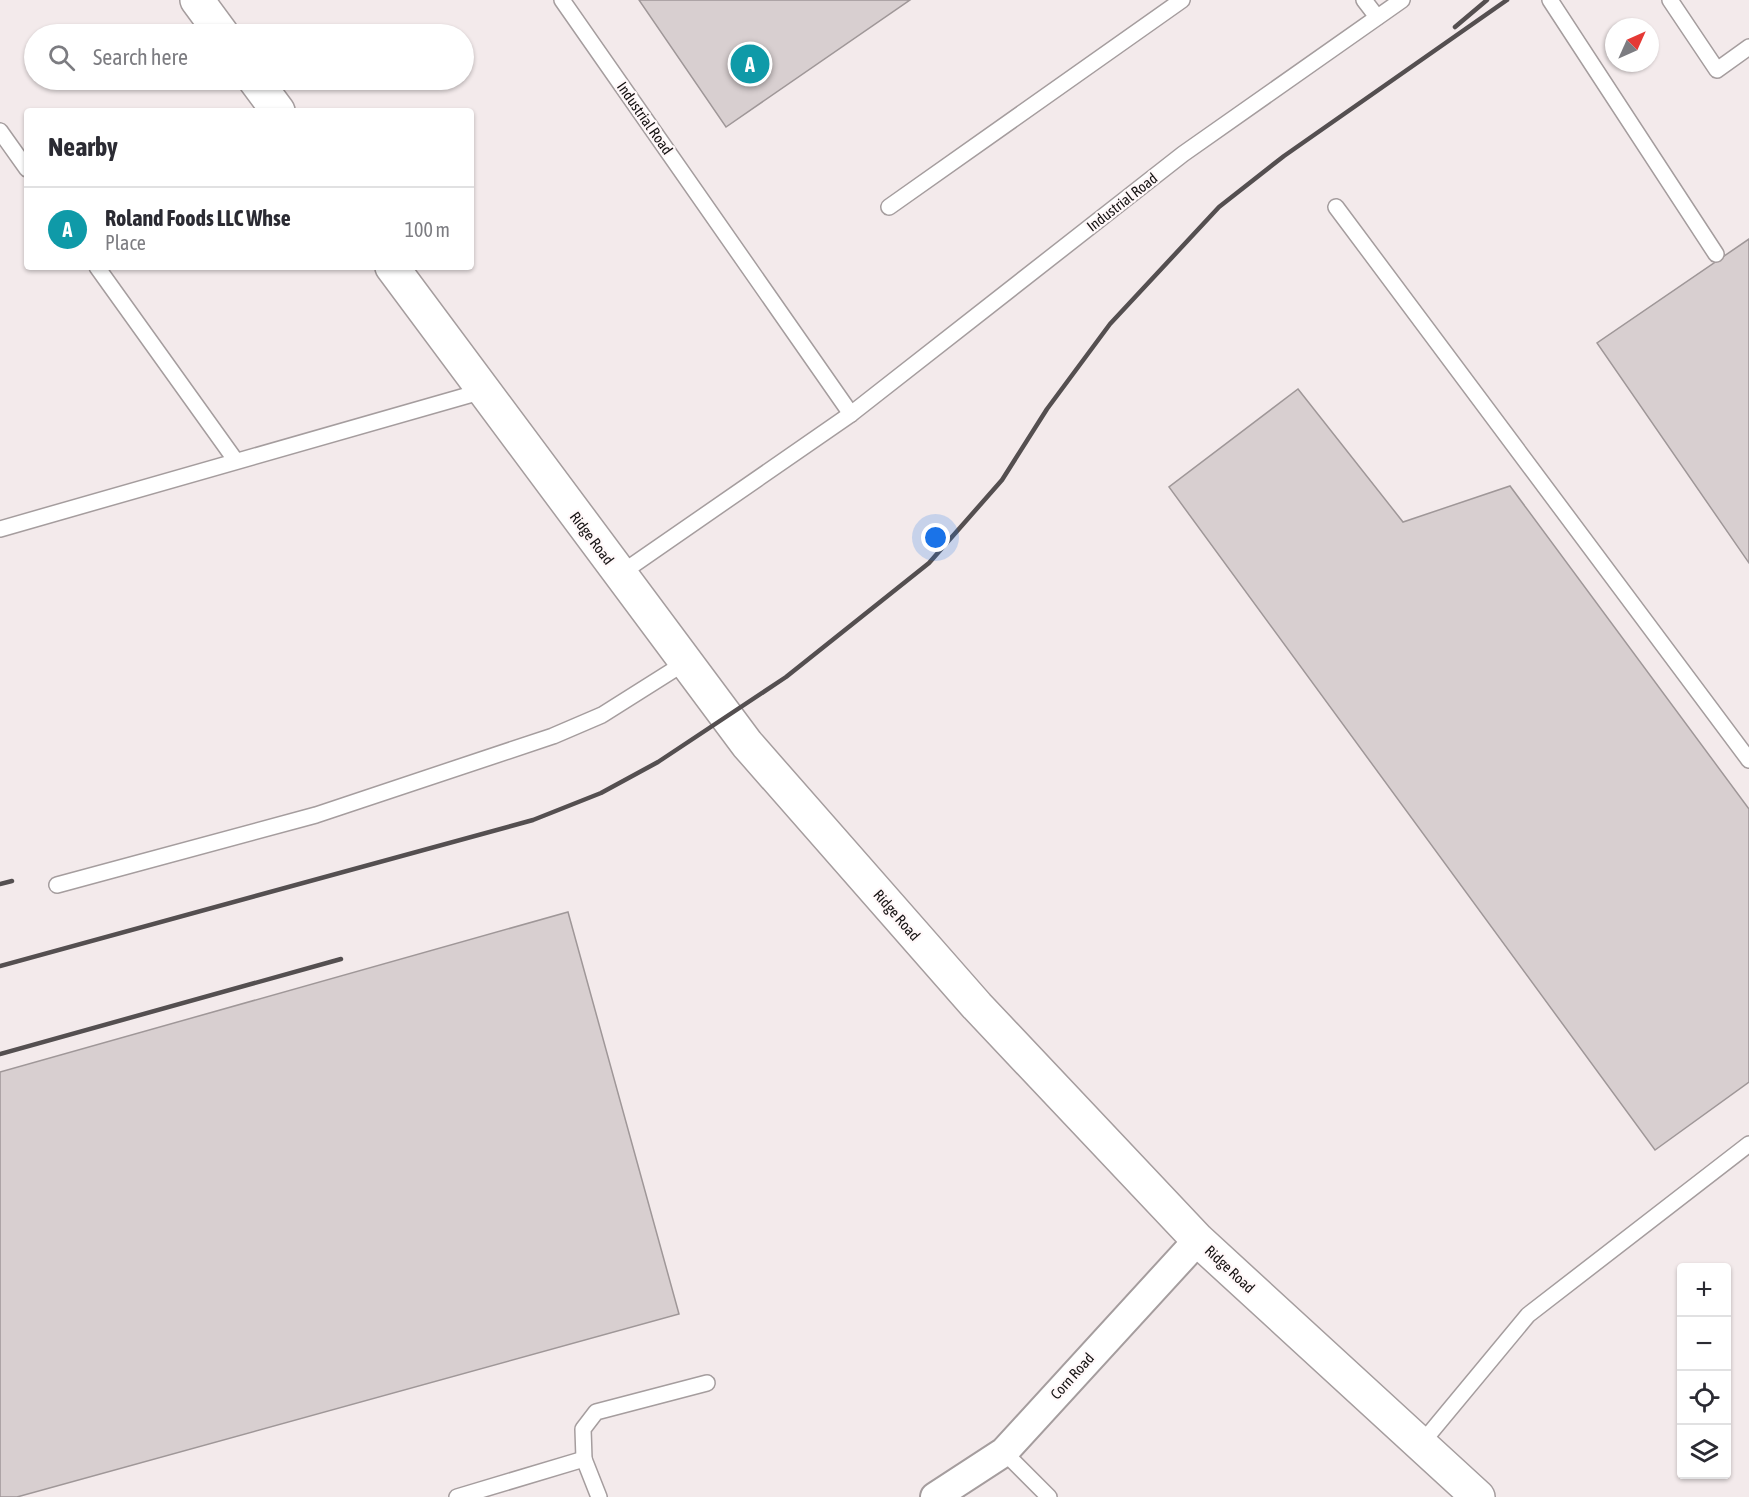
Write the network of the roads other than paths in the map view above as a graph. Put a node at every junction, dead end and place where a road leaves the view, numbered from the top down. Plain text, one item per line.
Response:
1 (197, 0) edge
2 (562, 0) edge
3 (1182, 0) edge
4 (1364, 0) edge
5 (1402, 0) edge
6 (1550, 0) edge
7 (1670, 0) edge
8 (1377, 18) junction
9 (215, 24) edge
10 (1749, 47) edge
11 (262, 90) edge
12 (276, 108) edge
13 (0, 131) edge
14 (24, 165) edge
15 (889, 207) dead end
16 (1336, 207) dead end
17 (1716, 255) dead end
18 (99, 270) edge
19 (394, 270) edge
20 (483, 392) junction
21 (851, 414) junction
22 (236, 461) junction
23 (0, 529) edge
24 (620, 574) junction
25 (686, 662) junction
26 (1749, 760) edge
27 (57, 885) dead end
28 (1749, 1144) edge
29 (1198, 1240) junction
30 (707, 1383) dead end
31 (1421, 1444) junction
32 (1004, 1452) junction
33 (585, 1459) junction
34 (457, 1497) edge
35 (599, 1497) edge
36 (934, 1497) edge
37 (1049, 1497) edge
38 (1478, 1497) edge

1 - 9 street
2 - 21 lane, Industrial Road
3 - 15 lane
4 - 8 lane
5 - 8 lane, Industrial Road
6 - 17 lane
7 - 10 lane
8 - 21 lane, Industrial Road
11 - 12 street
13 - 14 lane
16 - 26 lane
18 - 22 lane
19 - 20 street, Ridge Road
20 - 22 lane
20 - 24 street, Ridge Road
21 - 24 lane, Industrial Road
22 - 23 lane
24 - 25 street, Ridge Road
25 - 27 lane
25 - 29 street, Ridge Road
28 - 31 lane
29 - 31 street, Ridge Road
29 - 32 street, Corn Road
30 - 33 lane
31 - 38 street, Ridge Road
32 - 36 street, Corn Road
32 - 37 lane
33 - 34 lane
33 - 35 lane

